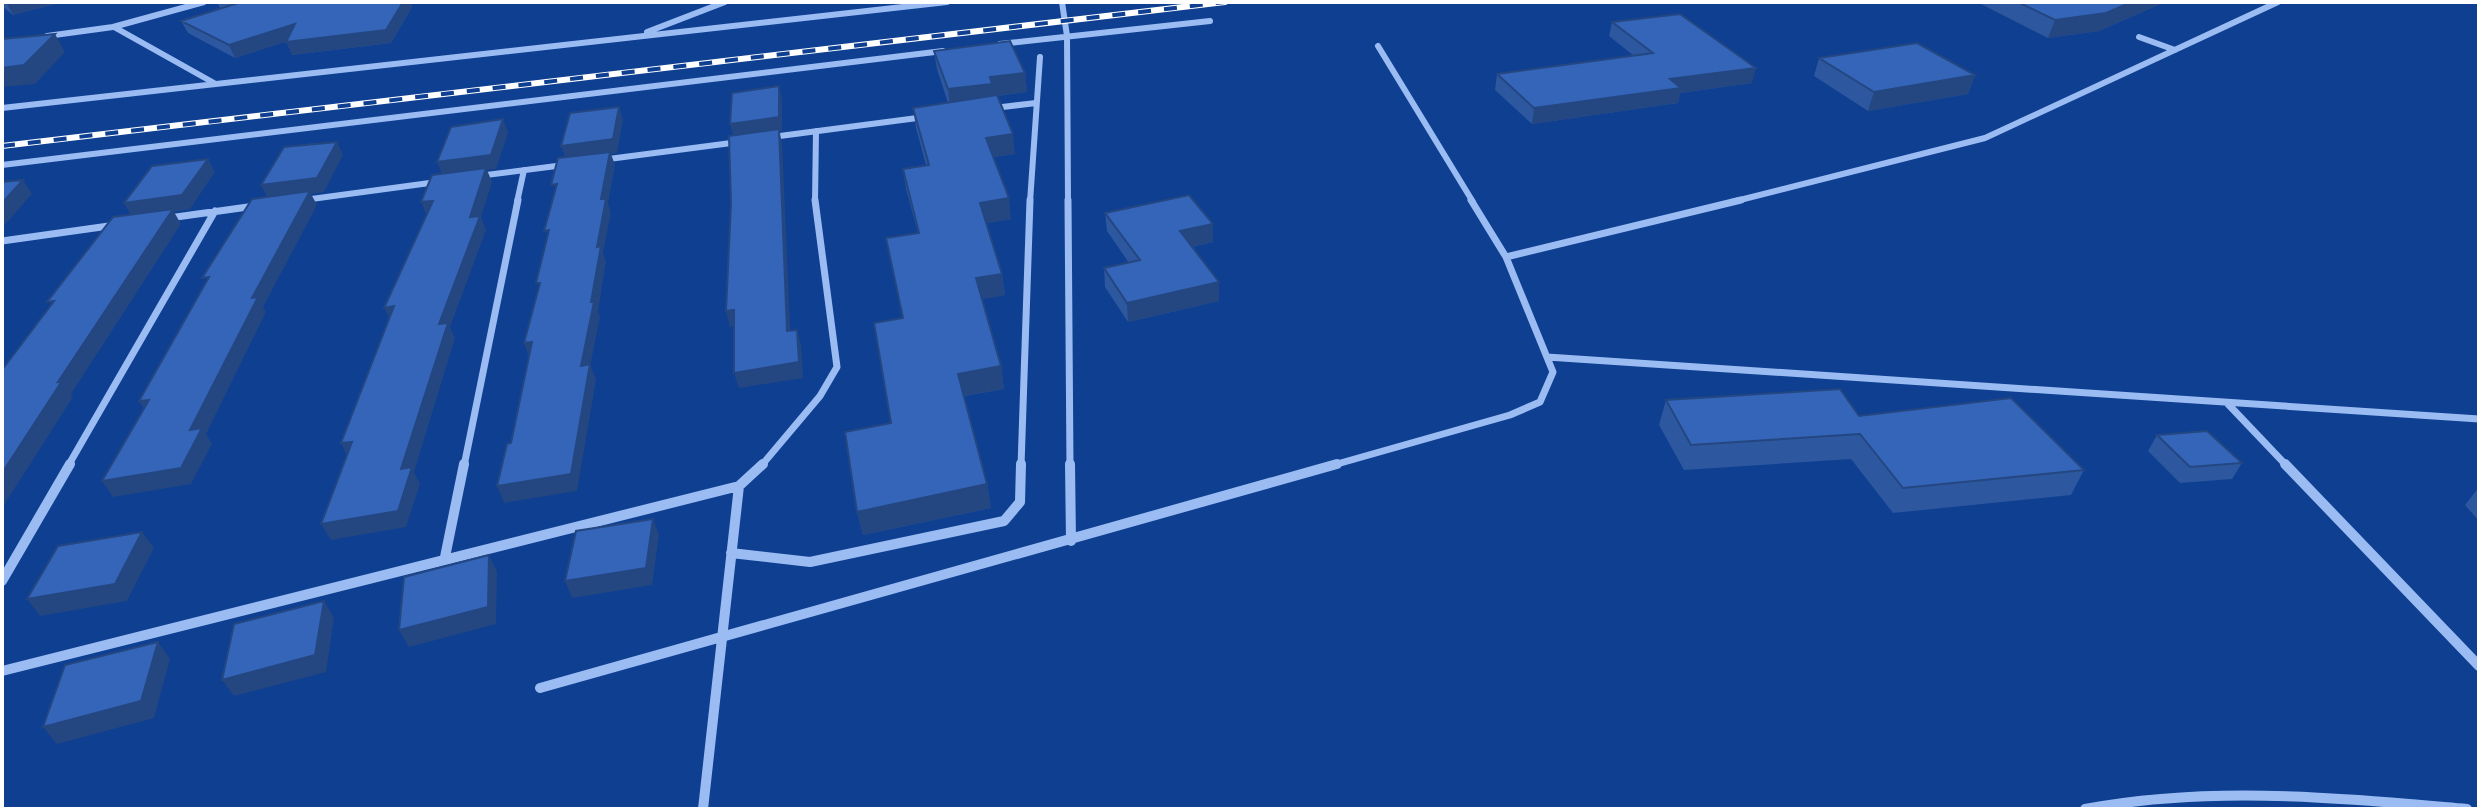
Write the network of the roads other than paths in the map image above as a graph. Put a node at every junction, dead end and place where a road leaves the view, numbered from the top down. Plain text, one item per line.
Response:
1 (169, 2) edge
2 (204, 2) edge
3 (725, 2) edge
4 (947, 2) edge
5 (1062, 2) edge
6 (2278, 2) edge
7 (179, 9) junction
8 (1210, 21) dead end
9 (113, 27) junction
10 (636, 36) junction
11 (1067, 36) junction
12 (42, 37) edge
13 (2139, 37) dead end
14 (988, 46) edge
15 (1378, 46) dead end
16 (957, 49) edge
17 (2175, 50) junction
18 (1040, 57) dead end
19 (215, 83) junction
20 (1036, 103) junction
21 (2, 108) edge
22 (989, 109) edge
23 (942, 115) edge
24 (816, 131) junction
25 (585, 162) edge
26 (570, 164) edge
27 (2, 165) edge
28 (524, 170) junction
29 (462, 179) edge
30 (447, 181) edge
31 (292, 201) edge
32 (262, 205) edge
33 (215, 211) junction
34 (154, 220) edge
35 (124, 224) edge
36 (2, 241) edge
37 (1506, 257) junction
38 (1547, 357) junction
39 (2226, 402) junction
40 (2479, 419) edge
41 (739, 486) junction
42 (1071, 541) junction
43 (731, 553) junction
44 (445, 557) junction
45 (2, 581) edge
46 (721, 639) junction
47 (2479, 666) edge
48 (2, 671) edge
49 (540, 688) dead end
50 (703, 809) edge
51 (2085, 809) edge
52 (2467, 809) edge

1 - 7 street
2 - 7 street
3 - 10 street
4 - 10 street
5 - 11 street
6 - 17 street
7 - 9 street
8 - 11 street
9 - 12 street
9 - 19 street
10 - 19 street
11 - 14 street
11 - 42 street
13 - 17 street
15 - 37 street
16 - 27 street
17 - 37 street
18 - 20 street
19 - 21 street
20 - 22 street
20 - 43 street
23 - 24 street
24 - 25 street
24 - 41 street
26 - 28 street
28 - 29 street
28 - 44 street
30 - 31 street
32 - 33 street
33 - 34 street
33 - 45 street
35 - 36 street
37 - 38 street
38 - 39 street
38 - 42 street
39 - 40 street
39 - 47 street
41 - 43 street
41 - 44 street
42 - 46 street
43 - 46 street
44 - 48 street
46 - 49 street
46 - 50 street
51 - 52 street

